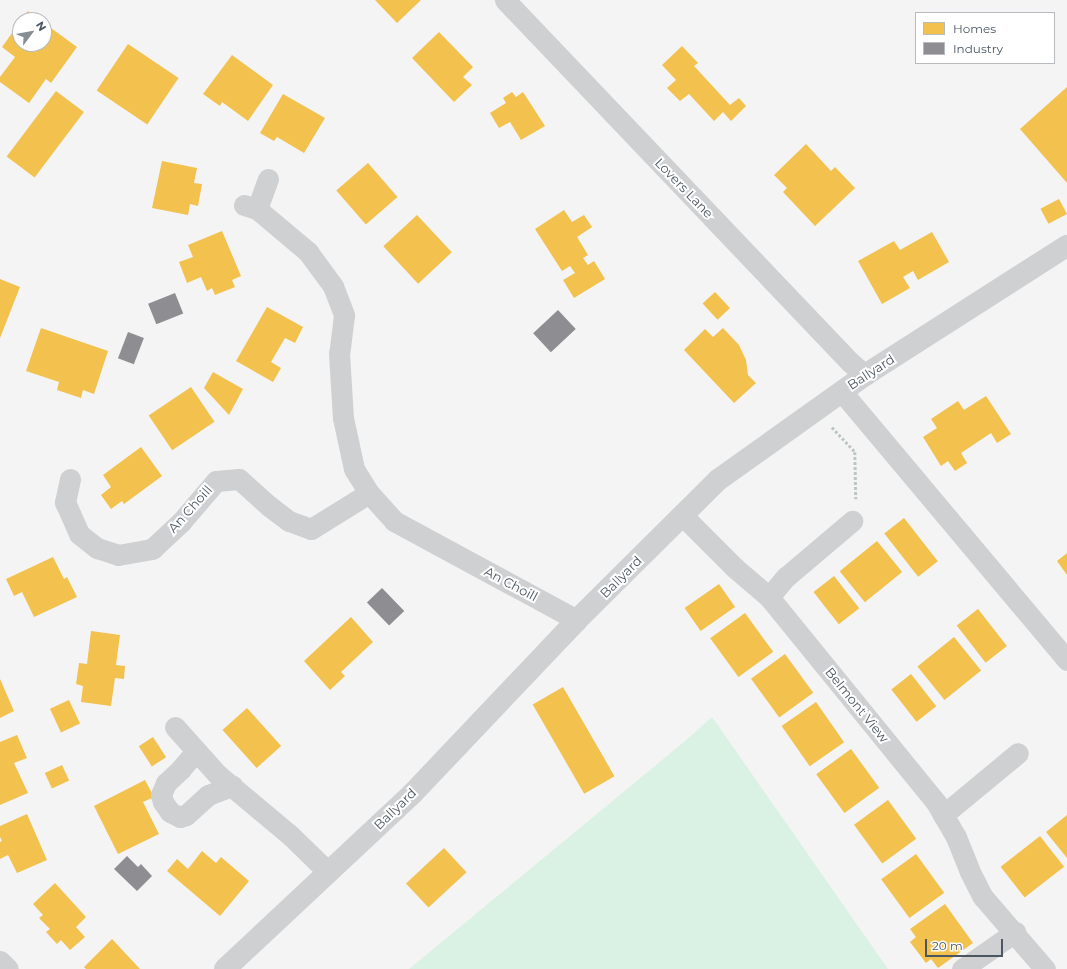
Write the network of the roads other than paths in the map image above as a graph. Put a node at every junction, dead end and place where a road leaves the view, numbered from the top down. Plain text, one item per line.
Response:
1 (505, 0) edge
2 (268, 179) dead end
3 (1067, 246) edge
4 (865, 376) junction
5 (842, 392) junction
6 (70, 479) dead end
7 (369, 493) junction
8 (682, 515) junction
9 (852, 521) dead end
10 (769, 597) junction
11 (577, 620) junction
12 (1067, 660) edge
13 (175, 727) dead end
14 (196, 751) junction
15 (1018, 753) dead end
16 (232, 786) junction
17 (944, 815) junction
18 (328, 872) junction
19 (1015, 932) junction
20 (0, 961) edge
21 (8, 969) edge
22 (225, 969) edge
23 (962, 969) edge
24 (1045, 969) edge

1 - 4 street, Lovers Lane
2 - 7 street, An Choill
3 - 4 street, Ballyard
4 - 5 street, Ballyard
5 - 8 street, Ballyard
5 - 12 street
6 - 7 street, An Choill
7 - 11 street, An Choill
8 - 10 street, Belmont View
8 - 11 street, Ballyard
9 - 10 street
10 - 17 street, Belmont View
11 - 18 street, Ballyard
13 - 14 street
14 - 16 street
14 - 16 street
15 - 17 street
16 - 18 street
17 - 19 street, Belmont View
18 - 22 street, Ballyard
19 - 23 street
19 - 24 street, Belmont View
20 - 21 street

